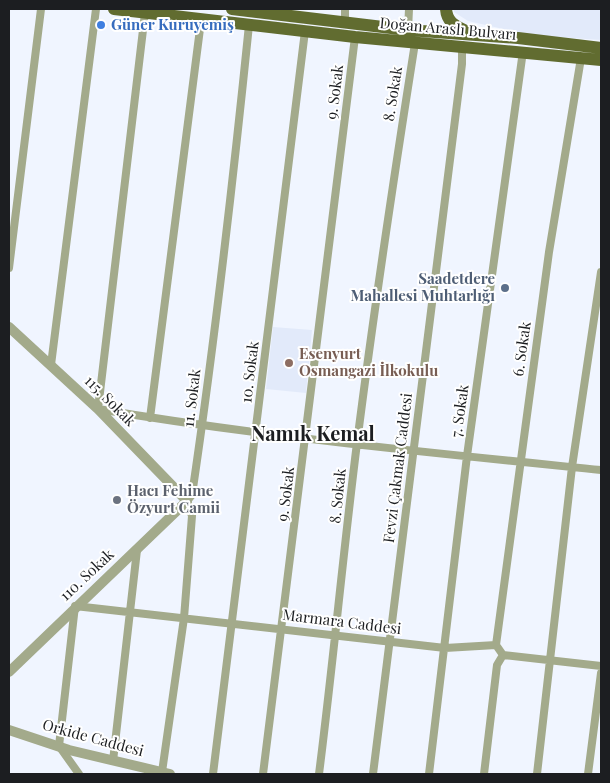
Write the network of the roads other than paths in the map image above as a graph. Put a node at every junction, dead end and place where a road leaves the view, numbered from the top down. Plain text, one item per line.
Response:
1 (41, 9) edge
2 (96, 9) edge
3 (114, 9) edge
4 (234, 9) edge
5 (345, 9) edge
6 (408, 9) edge
7 (441, 9) edge
8 (446, 9) edge
9 (285, 12) edge
10 (146, 13) junction
11 (201, 21) junction
12 (344, 23) junction
13 (248, 25) junction
14 (408, 30) junction
15 (304, 31) junction
16 (472, 35) junction
17 (355, 37) junction
18 (418, 37) junction
19 (462, 45) junction
20 (601, 48) edge
21 (523, 51) junction
22 (581, 58) junction
23 (601, 60) edge
24 (9, 268) edge
25 (601, 272) edge
26 (10, 332) edge
27 (51, 365) junction
28 (98, 409) junction
29 (150, 418) junction
30 (202, 426) junction
31 (257, 432) junction
32 (306, 439) junction
33 (357, 445) junction
34 (414, 451) junction
35 (467, 456) junction
36 (520, 461) junction
37 (572, 467) junction
38 (601, 470) edge
39 (187, 501) junction
40 (137, 550) junction
41 (75, 606) junction
42 (129, 612) junction
43 (184, 618) junction
44 (231, 623) junction
45 (282, 629) junction
46 (337, 636) junction
47 (390, 642) junction
48 (496, 645) junction
49 (445, 648) junction
50 (504, 655) junction
51 (551, 660) junction
52 (601, 666) edge
53 (9, 672) edge
54 (601, 673) edge
55 (9, 730) edge
56 (58, 746) junction
57 (113, 761) junction
58 (166, 773) edge
59 (78, 774) edge
60 (213, 774) edge
61 (263, 774) edge
62 (319, 774) edge
63 (373, 774) edge
64 (429, 774) edge
65 (484, 774) edge
66 (537, 774) edge
67 (588, 774) edge

1 - 24 street
2 - 27 street
3 - 10 main road, Doğan Araslı Bulvarı
4 - 9 main road
5 - 12 street
6 - 14 street
7 - 18 main road
8 - 16 main road
9 - 12 main road
10 - 11 main road, Doğan Araslı Bulvarı
10 - 28 street
11 - 13 main road, Doğan Araslı Bulvarı
11 - 29 street
12 - 14 main road
13 - 15 main road, Doğan Araslı Bulvarı
13 - 30 street, 11. Sokak
14 - 18 main road
15 - 17 main road, Doğan Araslı Bulvarı
15 - 31 street, 10. Sokak
16 - 18 main road
16 - 20 main road
17 - 18 main road, Doğan Araslı Bulvarı
17 - 32 street, 9. Sokak
18 - 19 main road, Doğan Araslı Bulvarı
18 - 33 street, 8. Sokak
19 - 21 main road, Doğan Araslı Bulvarı
19 - 34 street, Fevzi Çakmak Caddesi
21 - 22 main road, Doğan Araslı Bulvarı
21 - 35 street, 7. Sokak
22 - 23 main road, Doğan Araslı Bulvarı
22 - 36 street, 6. Sokak
25 - 37 street
26 - 27 street, 115. Sokak
27 - 28 street, 115. Sokak
28 - 29 street
28 - 39 street, 115. Sokak
29 - 30 street
30 - 31 street
30 - 39 street, 11. Sokak
31 - 32 street
31 - 44 street, 10. Sokak
32 - 33 street
32 - 45 street, 9. Sokak
33 - 34 street
33 - 46 street, 8. Sokak
34 - 35 street
34 - 47 street, Fevzi Çakmak Caddesi
35 - 36 street
35 - 49 street, 7. Sokak
36 - 37 street
36 - 48 street, 6. Sokak
37 - 38 street
37 - 51 street
39 - 40 street, 110. Sokak
39 - 43 street, 11. Sokak
40 - 41 street, 110. Sokak
40 - 42 street
41 - 42 street, Marmara Caddesi
41 - 53 street, 110. Sokak
41 - 56 street
42 - 43 street, Marmara Caddesi
42 - 57 street
43 - 44 street, Marmara Caddesi
43 - 58 street, 11. Sokak
44 - 45 street, Marmara Caddesi
44 - 60 street, 10. Sokak
45 - 46 street, Marmara Caddesi
45 - 61 street, 9. Sokak
46 - 47 street, Marmara Caddesi
46 - 62 street, 8. Sokak
47 - 49 street, Marmara Caddesi
47 - 63 street, Fevzi Çakmak Caddesi
48 - 49 street, Marmara Caddesi
48 - 50 street
49 - 64 street, 7. Sokak
50 - 51 street
50 - 65 street
51 - 52 street
51 - 66 street
54 - 67 street
55 - 56 street, Orkide Caddesi
56 - 57 street, Orkide Caddesi
56 - 59 street
57 - 58 street, Orkide Caddesi

